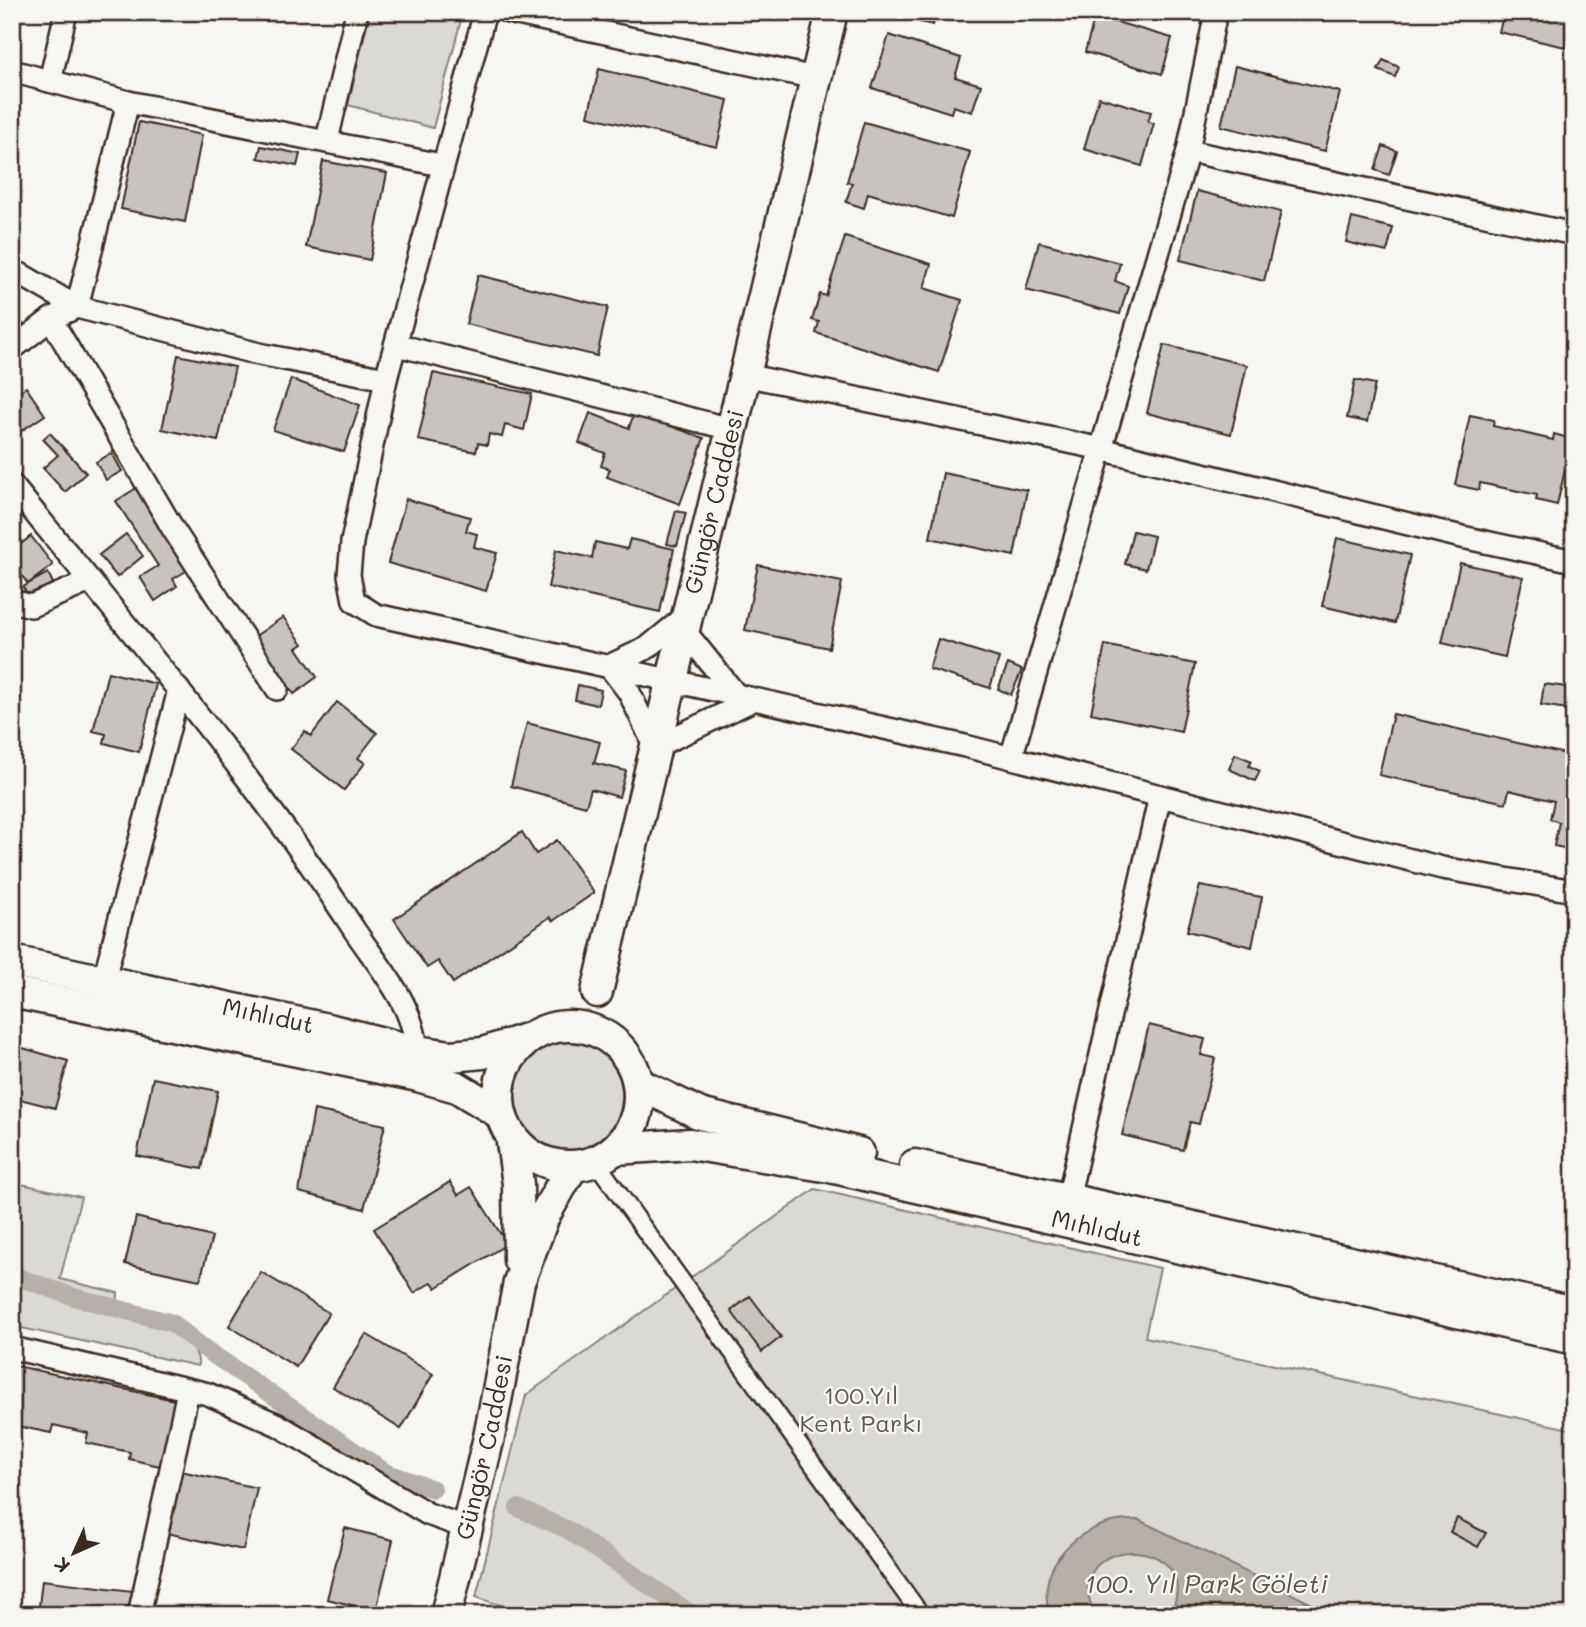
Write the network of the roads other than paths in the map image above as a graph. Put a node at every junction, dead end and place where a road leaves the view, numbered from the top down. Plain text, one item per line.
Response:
1 (66, 12) edge
2 (357, 12) edge
3 (485, 12) edge
4 (508, 12) edge
5 (832, 12) edge
6 (1216, 12) edge
7 (12, 71) edge
8 (815, 78) junction
9 (50, 81) junction
10 (128, 102) junction
11 (327, 140) junction
12 (1188, 151) junction
13 (441, 165) junction
14 (1574, 234) edge
15 (12, 275) edge
16 (77, 307) junction
17 (51, 319) junction
18 (397, 345) junction
19 (12, 349) edge
20 (744, 375) junction
21 (386, 379) junction
22 (731, 429) junction
23 (1100, 449) junction
24 (12, 485) edge
25 (1574, 561) edge
26 (90, 581) junction
27 (12, 601) edge
28 (685, 623) junction
29 (609, 666) junction
30 (670, 682) junction
31 (277, 689) dead end
32 (179, 690) junction
33 (745, 698) junction
34 (655, 747) junction
35 (1011, 758) junction
36 (1160, 796) junction
37 (1574, 891) edge
38 (12, 961) edge
39 (104, 979) junction
40 (12, 992) edge
41 (597, 992) junction
42 (555, 1027) junction
43 (526, 1040) junction
44 (616, 1042) junction
45 (417, 1051) junction
46 (639, 1083) junction
47 (506, 1125) junction
48 (595, 1159) junction
49 (1068, 1199) junction
50 (519, 1282) junction
51 (1574, 1312) edge
52 (1574, 1339) edge
53 (12, 1348) edge
54 (188, 1391) junction
55 (467, 1528) junction
56 (139, 1615) edge
57 (446, 1615) edge
58 (921, 1615) edge

1 - 9 street
2 - 11 street
3 - 13 street
4 - 8 street
5 - 8 main road, Güngör Caddesi
6 - 12 street
7 - 9 street
8 - 20 main road, Güngör Caddesi
9 - 10 street
10 - 11 street
10 - 16 street
11 - 13 street
12 - 14 street
12 - 23 street
13 - 18 street
15 - 16 street
16 - 17 street
16 - 21 street
17 - 19 street
17 - 31 street
18 - 21 street
18 - 22 street
20 - 22 main road, Güngör Caddesi
20 - 23 street
21 - 29 street
22 - 28 main road, Güngör Caddesi
23 - 25 street
23 - 35 street
24 - 26 street
26 - 27 street
26 - 32 street
28 - 29 street
28 - 30 main road, Güngör Caddesi
28 - 33 street
29 - 30 street
29 - 34 street
30 - 33 street
30 - 34 main road, Güngör Caddesi
32 - 39 street
32 - 45 street
33 - 34 street
33 - 35 street
34 - 41 main road, Güngör Caddesi
35 - 36 street
36 - 37 street
36 - 49 street
38 - 39 main road, Mıhlıdut
39 - 45 main road, Mıhlıdut
40 - 47 main road, Mıhlıdut
41 - 42 main road
41 - 44 main road
42 - 43 main road
42 - 44 main road
43 - 45 main road, Mıhlıdut
43 - 47 main road
44 - 46 main road
46 - 48 main road
46 - 49 main road, Mıhlıdut
47 - 48 main road
47 - 50 main road
48 - 50 main road
48 - 52 main road, Mıhlıdut
48 - 58 street
49 - 51 main road, Mıhlıdut
50 - 55 main road, Güngör Caddesi
53 - 54 street
54 - 55 street
54 - 56 street
55 - 57 main road, Güngör Caddesi

